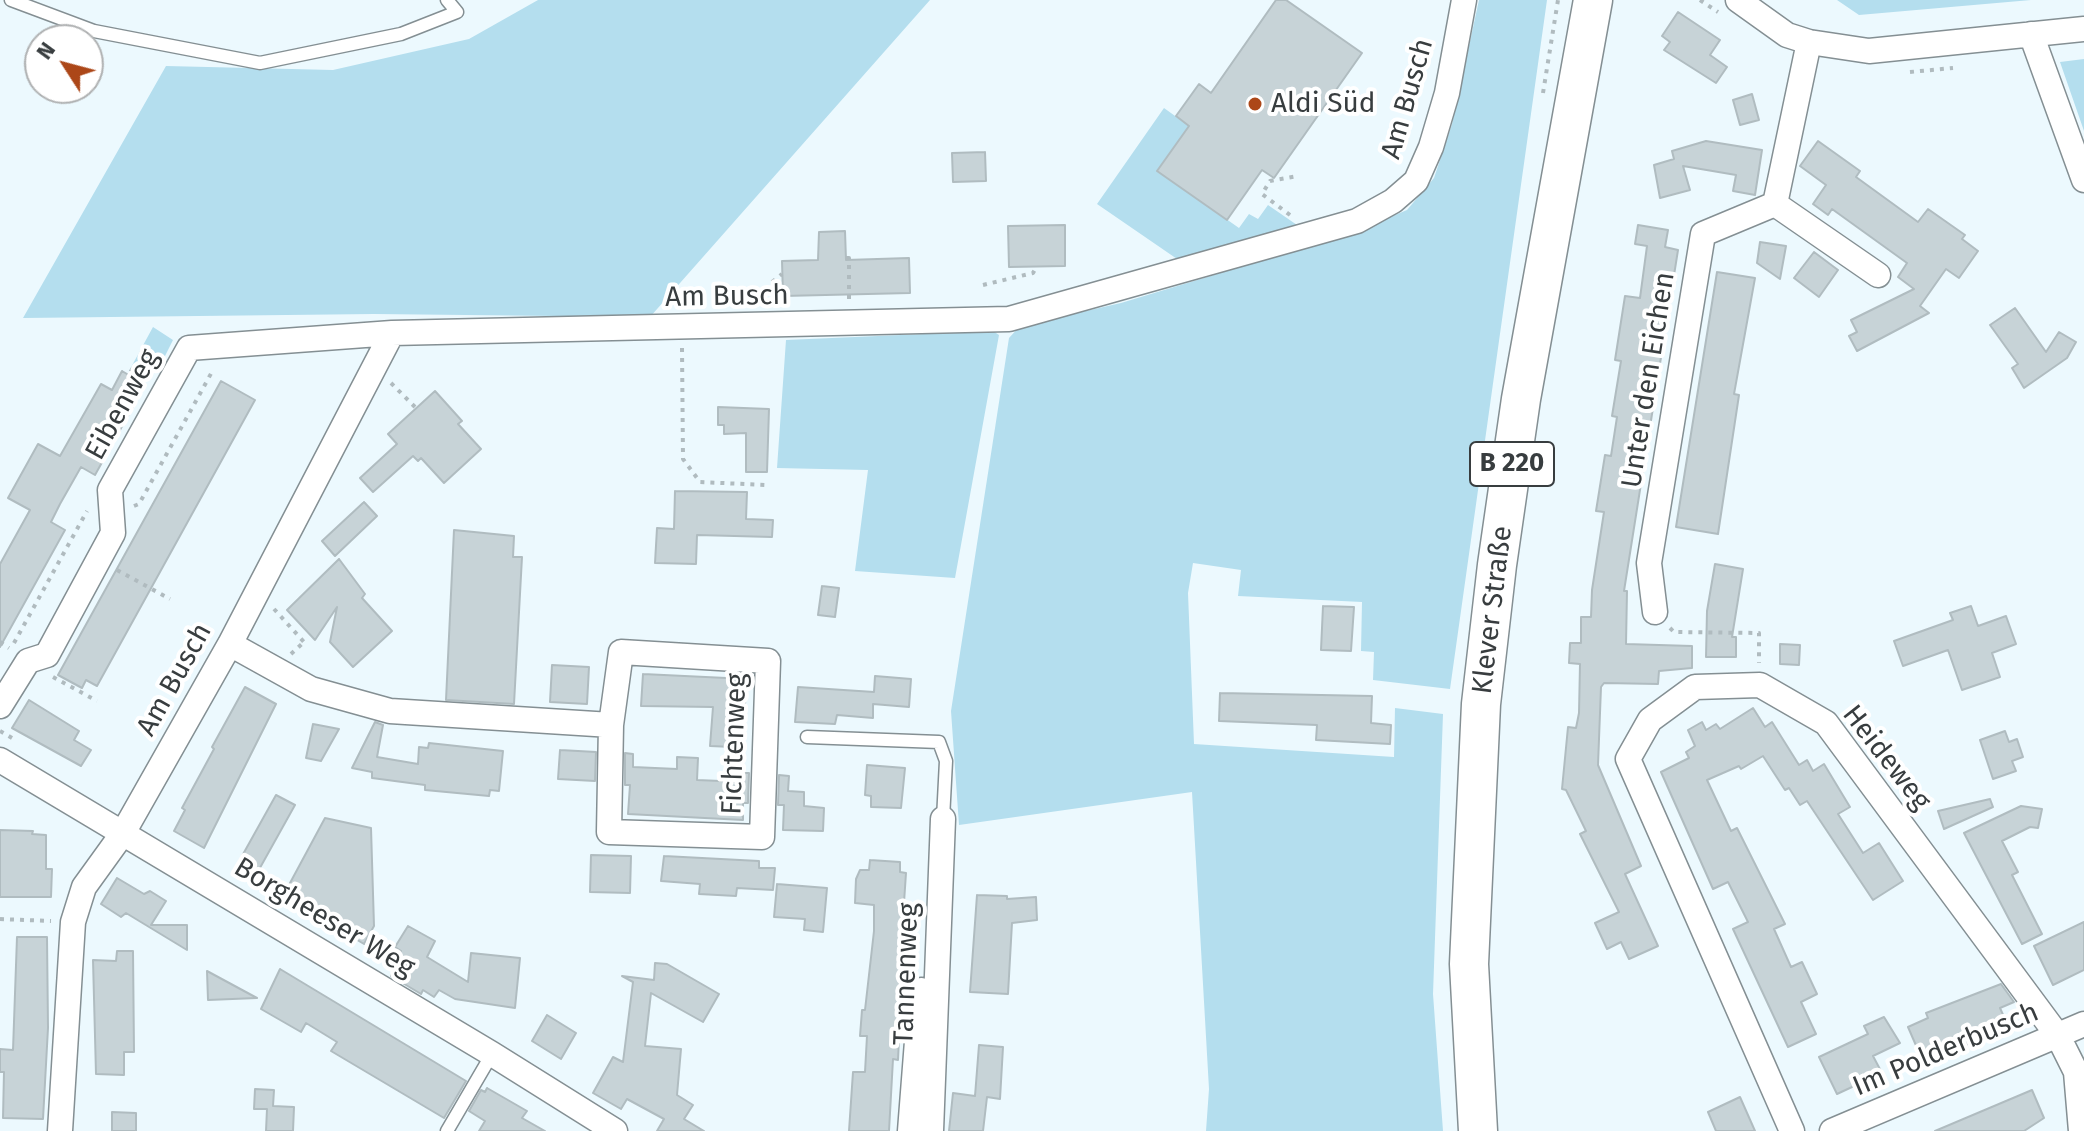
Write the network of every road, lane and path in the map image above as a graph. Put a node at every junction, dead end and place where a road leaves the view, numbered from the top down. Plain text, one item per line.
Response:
1 (11, 0) edge
2 (447, 0) edge
3 (1464, 0) edge
4 (1593, 0) edge
5 (1738, 0) edge
6 (2084, 29) edge
7 (2031, 34) junction
8 (1809, 42) junction
9 (1298, 176) dead end
10 (2084, 180) edge
11 (1775, 204) junction
12 (1315, 233) junction
13 (846, 258) dead end
14 (1037, 266) dead end
15 (782, 274) dead end
16 (1878, 275) dead end
17 (772, 282) dead end
18 (983, 285) dead end
19 (849, 325) junction
20 (682, 328) junction
21 (392, 333) junction
22 (227, 345) junction
23 (375, 367) junction
24 (415, 407) dead end
25 (766, 485) dead end
26 (100, 509) junction
27 (98, 559) junction
28 (270, 570) junction
29 (170, 599) dead end
30 (1655, 612) joint
31 (230, 644) junction
32 (19, 655) junction
33 (286, 658) dead end
34 (1760, 685) junction
35 (97, 701) dead end
36 (0, 706) edge
37 (611, 725) junction
38 (807, 737) dead end
39 (0, 760) edge
40 (943, 819) joint
41 (123, 833) junction
42 (0, 919) edge
43 (927, 921) dead end
44 (73, 922) junction
45 (2084, 1024) edge
46 (2058, 1036) junction
47 (492, 1054) junction
48 (60, 1131) edge
49 (447, 1131) edge
50 (615, 1131) edge
51 (910, 1131) edge
52 (931, 1131) edge
53 (1478, 1131) edge
54 (1792, 1131) edge
55 (1832, 1131) edge
56 (2081, 1131) edge

1 - 2 lane
3 - 12 street, Am Busch
4 - 53 main road, Klever Straße / B 220
5 - 8 street
6 - 7 street
7 - 8 street
7 - 10 street
8 - 11 street
9 - 12 path
11 - 16 street
11 - 30 street, Unter den Eichen
12 - 19 street, Am Busch
13 - 19 path
14 - 18 path
15 - 17 path
19 - 20 street, Am Busch
20 - 21 street, Am Busch
20 - 25 path
21 - 22 street, Eibenweg
21 - 23 street, Am Busch
22 - 26 path
22 - 26 street, Eibenweg
23 - 24 path
23 - 28 street, Am Busch
26 - 27 street, Eibenweg
26 - 32 path
27 - 29 path
27 - 32 street, Eibenweg
28 - 31 street, Am Busch
28 - 33 path
30 - 34 path
31 - 37 street
31 - 41 street, Am Busch
32 - 35 path
32 - 36 street, Eibenweg
34 - 46 street, Heideweg
34 - 54 street
37 - 37 street, Fichtenweg
38 - 40 lane
39 - 41 street, Borgheeser Weg
40 - 52 street, Tannenweg
41 - 44 street, Am Busch
41 - 47 street, Borgheeser Weg
42 - 44 path
43 - 51 street, Tannenweg
44 - 48 street, Am Busch
45 - 46 street, Im Polderbusch
46 - 55 street, Im Polderbusch
46 - 56 street, Heideweg
47 - 49 lane
47 - 50 street, Borgheeser Weg

